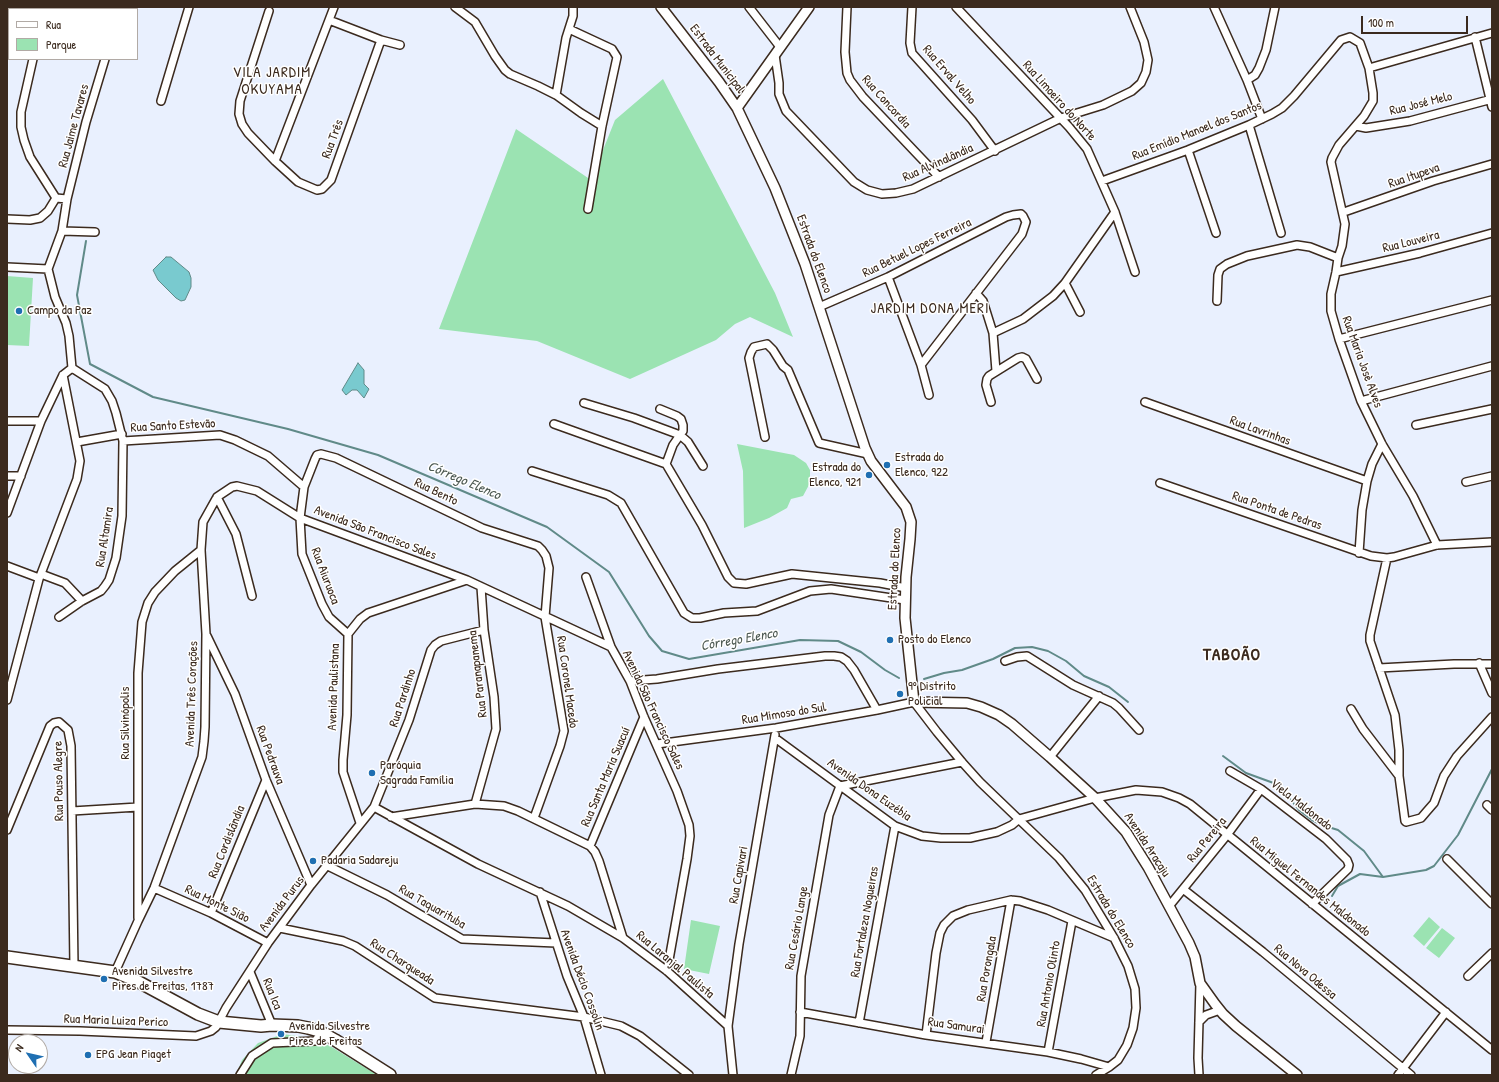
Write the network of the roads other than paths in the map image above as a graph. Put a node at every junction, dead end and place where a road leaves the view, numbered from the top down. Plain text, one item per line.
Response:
1 (189, 7) edge
2 (334, 7) edge
3 (455, 7) edge
4 (573, 7) edge
5 (661, 7) edge
6 (749, 7) edge
7 (809, 7) edge
8 (847, 7) edge
9 (912, 7) edge
10 (956, 7) edge
11 (1130, 7) edge
12 (1214, 7) edge
13 (1275, 8) edge
14 (269, 11) dead end
15 (329, 20) junction
16 (569, 29) junction
17 (1492, 33) edge
18 (1475, 37) junction
19 (381, 40) junction
20 (400, 45) dead end
21 (780, 47) junction
22 (775, 55) junction
23 (33, 60) edge
24 (105, 60) edge
25 (1369, 68) junction
26 (1247, 80) junction
27 (556, 96) junction
28 (1491, 99) edge
29 (161, 101) dead end
30 (1492, 107) edge
31 (737, 108) junction
32 (1061, 118) junction
33 (1262, 119) junction
34 (1249, 125) junction
35 (602, 126) junction
36 (1356, 126) junction
37 (1188, 150) junction
38 (995, 151) junction
39 (275, 161) junction
40 (1492, 164) edge
41 (938, 177) junction
42 (1102, 181) junction
43 (56, 198) junction
44 (67, 199) junction
45 (588, 209) dead end
46 (1115, 212) junction
47 (1344, 212) junction
48 (7, 219) edge
49 (62, 232) junction
50 (95, 232) dead end
51 (1216, 233) dead end
52 (1281, 233) dead end
53 (1492, 233) edge
54 (1338, 258) junction
55 (7, 267) edge
56 (48, 269) junction
57 (1135, 272) dead end
58 (1336, 272) junction
59 (888, 277) junction
60 (1065, 283) junction
61 (976, 294) junction
62 (1492, 300) edge
63 (1217, 301) dead end
64 (819, 307) junction
65 (1080, 312) dead end
66 (993, 333) junction
67 (1339, 339) junction
68 (921, 365) junction
69 (1492, 366) edge
70 (72, 368) junction
71 (996, 371) junction
72 (63, 375) junction
73 (1037, 379) dead end
74 (929, 395) dead end
75 (1361, 401) junction
76 (991, 402) dead end
77 (1145, 402) dead end
78 (584, 403) dead end
79 (660, 409) dead end
80 (1492, 409) edge
81 (7, 421) edge
82 (41, 421) junction
83 (554, 424) dead end
84 (1416, 425) dead end
85 (680, 435) junction
86 (122, 437) junction
87 (765, 437) dead end
88 (77, 442) junction
89 (1382, 444) junction
90 (868, 454) junction
91 (666, 464) junction
92 (703, 466) dead end
93 (532, 471) dead end
94 (7, 476) edge
95 (21, 476) junction
96 (1492, 476) edge
97 (1367, 481) junction
98 (1466, 482) dead end
99 (1160, 483) dead end
100 (304, 487) junction
101 (217, 497) junction
102 (7, 513) edge
103 (300, 518) junction
104 (1492, 542) edge
105 (1437, 545) junction
106 (201, 550) junction
107 (1359, 553) junction
108 (1387, 558) junction
109 (7, 566) edge
110 (40, 576) junction
111 (586, 577) dead end
112 (467, 580) junction
113 (481, 587) junction
114 (906, 588) junction
115 (252, 596) dead end
116 (905, 600) junction
117 (82, 601) junction
118 (59, 617) dead end
119 (545, 617) junction
120 (484, 630) junction
121 (206, 634) junction
122 (348, 634) junction
123 (611, 647) junction
124 (1005, 661) dead end
125 (1479, 663) junction
126 (1492, 664) edge
127 (1378, 668) junction
128 (630, 681) junction
129 (1492, 693) edge
130 (1099, 696) junction
131 (7, 700) edge
132 (914, 702) junction
133 (1351, 708) dead end
134 (877, 710) junction
135 (644, 717) junction
136 (1492, 717) edge
137 (776, 728) junction
138 (1139, 730) dead end
139 (775, 738) junction
140 (657, 744) junction
141 (1050, 757) junction
142 (962, 762) junction
143 (1230, 771) dead end
144 (1399, 776) junction
145 (266, 780) junction
146 (840, 786) junction
147 (1262, 789) junction
148 (1095, 798) junction
149 (475, 804) junction
150 (138, 807) junction
151 (374, 807) junction
152 (72, 811) junction
153 (391, 816) junction
154 (534, 818) junction
155 (1019, 819) junction
156 (360, 823) junction
157 (895, 826) junction
158 (7, 830) edge
159 (1227, 835) junction
160 (590, 846) junction
161 (1447, 859) dead end
162 (328, 866) junction
163 (311, 885) junction
164 (154, 888) junction
165 (1183, 889) junction
166 (540, 892) junction
167 (1011, 900) junction
168 (1312, 904) junction
169 (1492, 904) edge
170 (1170, 905) junction
171 (211, 914) junction
172 (138, 921) junction
173 (1072, 921) junction
174 (280, 928) junction
175 (623, 938) junction
176 (1114, 938) junction
177 (268, 943) junction
178 (556, 943) junction
179 (1492, 953) edge
180 (7, 957) edge
181 (74, 967) junction
182 (667, 971) junction
183 (115, 972) junction
184 (250, 972) junction
185 (1468, 976) dead end
186 (1200, 983) junction
187 (1220, 1010) junction
188 (800, 1012) junction
189 (1446, 1012) junction
190 (584, 1016) junction
191 (219, 1022) junction
192 (1199, 1022) junction
193 (859, 1023) junction
194 (272, 1025) junction
195 (728, 1026) junction
196 (7, 1030) edge
197 (322, 1033) junction
198 (926, 1034) junction
199 (986, 1042) junction
200 (1492, 1050) edge
201 (1048, 1052) junction
202 (1109, 1067) junction
203 (1403, 1068) junction
204 (240, 1075) edge
205 (390, 1075) edge
206 (601, 1075) edge
207 (689, 1075) edge
208 (733, 1075) edge
209 (791, 1075) edge
210 (1096, 1075) edge
211 (1199, 1075) edge
212 (1297, 1075) edge
213 (1398, 1075) edge
214 (1411, 1075) edge

1 - 29 street
2 - 15 street
3 - 27 street
4 - 16 street
5 - 31 street, Estrada Municipal
6 - 21 street
7 - 21 street
8 - 41 street, Rua Concordia
9 - 38 street, Rua Erval Velho
10 - 32 street, Rua Limoeiro do Norte
11 - 32 street, Rua Alvinalândia
12 - 26 street
13 - 26 street
14 - 39 street, Rua Três
15 - 19 street
15 - 39 street
16 - 27 street
16 - 35 street
17 - 18 street
18 - 25 street
18 - 28 street
19 - 20 street
19 - 39 street, Rua Três
21 - 22 street
22 - 31 street
22 - 41 street, Rua Alvinalândia
23 - 43 street
24 - 44 street, Rua Jaime Tavares
25 - 33 street, Rua Emídio Manoel dos Santos
25 - 36 street, Rua Maria Josè Alves
26 - 33 street
27 - 35 street
28 - 30 street
28 - 36 street, Rua José Melo
31 - 64 street, Estrada do Elenco
32 - 38 street, Rua Alvinalândia
32 - 42 street, Rua Limoeiro do Norte
33 - 34 street, Rua Emídio Manoel dos Santos
34 - 37 street, Rua Emídio Manoel dos Santos
34 - 52 street
35 - 45 street
36 - 47 street, Rua Maria Josè Alves
37 - 42 street, Rua Emídio Manoel dos Santos
37 - 51 street
38 - 41 street, Rua Alvinalândia
40 - 47 street, Rua Itupeva
42 - 46 street, Rua Limoeiro do Norte
43 - 44 street
43 - 48 street
44 - 49 street
46 - 57 street, Rua Limoeiro do Norte
46 - 60 street
47 - 54 street, Rua Maria Josè Alves
49 - 50 street
49 - 56 street
53 - 58 street, Rua Louveira
54 - 58 street, Rua Maria Josè Alves
54 - 63 street
55 - 56 street
56 - 70 street
58 - 67 street, Rua Maria Josè Alves
59 - 61 street, Rua Betuel Lopes Ferreira
59 - 64 street, Rua Betuel Lopes Ferreira
59 - 68 street
60 - 65 street
60 - 66 street
61 - 66 street
61 - 68 street
62 - 67 street
64 - 90 street, Estrada do Elenco
66 - 71 street
67 - 75 street, Rua Maria Josè Alves
68 - 74 street
69 - 75 street
70 - 72 street
70 - 86 street, Rua Santo Estevão
71 - 73 street
71 - 76 street
72 - 82 street
72 - 88 street
75 - 89 street, Rua Maria Josè Alves
77 - 97 street, Rua Lavrinhas
78 - 85 street
79 - 85 street
80 - 84 street
81 - 82 street
82 - 95 street
83 - 91 street
85 - 91 street
85 - 92 street
86 - 88 street
86 - 100 street, Rua Santo Estevão
86 - 117 street, Rua Altamira
87 - 90 street
88 - 110 street
89 - 97 street
89 - 105 street, Rua Maria Josè Alves
90 - 114 street, Estrada do Elenco
91 - 114 street
93 - 116 street
94 - 95 street
95 - 102 street
96 - 98 street
97 - 107 street
99 - 107 street, Rua Ponta de Pedras
100 - 103 street, Rua Bento
100 - 119 street, Rua Bento
101 - 103 street
101 - 106 street, Avenida Três Corações
101 - 115 street
103 - 112 street, Avenida São Francisco Sales
103 - 122 street, Rua Aiuruoca
104 - 105 street
105 - 108 street
106 - 121 street, Avenida Três Corações
106 - 150 street, Rua Silvinópolis
107 - 108 street, Rua Ponta de Pedras
108 - 127 street
109 - 110 street
110 - 117 street
110 - 131 street
111 - 123 street
112 - 113 street, Avenida São Francisco Sales
112 - 122 street, Avenida Paulistana
113 - 119 street, Avenida São Francisco Sales
113 - 120 street, Rua Paranapanema
114 - 116 street, Estrada do Elenco
116 - 132 street, Estrada do Elenco
117 - 118 street, Rua Altamira
119 - 123 street, Avenida São Francisco Sales
119 - 154 street, Rua Coronel Macedo
120 - 149 street, Rua Paranapanema
120 - 151 street, Rua Pardinho
121 - 145 street, Rua Pedrauva
121 - 164 street, Avenida Três Corações
122 - 156 street, Avenida Paulistana
123 - 128 street, Avenida São Francisco Sales
124 - 130 street
125 - 126 street
125 - 127 street
125 - 129 street
127 - 144 street
128 - 134 street
128 - 135 street, Avenida São Francisco Sales
130 - 138 street
130 - 141 street
132 - 134 street, Rua Mimoso do Sul
132 - 141 street, Avenida Aracaju
132 - 142 street, Estrada do Elenco
133 - 144 street
134 - 137 street, Rua Mimoso do Sul
135 - 140 street, Avenida São Francisco Sales
135 - 160 street, Rua Santa Maria Suacuí
136 - 144 street
137 - 139 street, Rua Capivari
137 - 140 street, Rua Mimoso do Sul
139 - 146 street, Avenida Dona Euzébia
139 - 195 street, Rua Capivari
140 - 182 street, Avenida São Francisco Sales
141 - 148 street, Avenida Aracaju
142 - 146 street
142 - 155 street, Estrada do Elenco
143 - 147 street, Viela Maldonado
145 - 163 street, Rua Pedrauva
145 - 171 street, Rua Cordislândia
146 - 157 street, Avenida Dona Euzébia
146 - 188 street, Rua Cesário Lange
147 - 159 street, Rua Pereira
147 - 168 street, Viela Maldonado
148 - 155 street, Avenida Dona Euzébia
148 - 159 street, Rua Miguel Fernandes Maldonado
148 - 170 street, Avenida Aracaju
149 - 153 street
149 - 154 street
150 - 152 street
150 - 172 street, Rua Silvinópolis
151 - 153 street, Rua Laranjal Paulista
151 - 156 street, Avenida Purus
152 - 158 street, Rua Pouso Alegre
152 - 181 street, Rua Pouso Alegre
153 - 166 street, Rua Laranjal Paulista
154 - 160 street
155 - 157 street, Avenida Dona Euzébia
155 - 176 street, Estrada do Elenco
156 - 162 street, Avenida Purus
157 - 193 street, Rua Fortaleza Nogueiras
159 - 165 street, Rua Pereira
159 - 168 street, Rua Miguel Fernandes Maldonado
160 - 175 street
161 - 169 street
162 - 163 street, Avenida Purus
162 - 178 street, Rua Taquarituba
163 - 174 street, Avenida Purus
164 - 171 street, Rua Monte Sião
164 - 172 street, Avenida Três Corações
165 - 170 street, Rua Pereira
165 - 203 street, Rua Nova Odessa
166 - 175 street, Rua Laranjal Paulista
166 - 178 street, Avenida Décio Cossolin
167 - 173 street
167 - 198 street
167 - 199 street, Rua Porongala
168 - 189 street, Rua Miguel Fernandes Maldonado
170 - 186 street, Avenida Aracaju
171 - 177 street, Rua Monte Sião
172 - 183 street, Avenida Três Corações
173 - 176 street
173 - 201 street, Rua Antonio Olinto
174 - 177 street, Avenida Purus
174 - 190 street, Rua Charqueada
175 - 182 street, Rua Laranjal Paulista
176 - 202 street, Estrada do Elenco
177 - 184 street, Avenida Purus
178 - 190 street, Avenida Décio Cossolin
179 - 185 street
180 - 181 main road
181 - 183 main road
182 - 195 street, Rua Laranjal Paulista
183 - 191 main road
184 - 191 street, Avenida Purus
184 - 194 street, Rua Ica
186 - 187 street, Avenida Aracaju
186 - 192 street
187 - 192 street
187 - 212 street, Avenida Aracaju
188 - 193 street, Rua Samurai
188 - 209 street, Rua Cesário Lange
189 - 200 street, Rua Miguel Fernandes Maldonado
189 - 203 street
190 - 206 street, Avenida Décio Cossolin
190 - 207 street, Rua Charqueada
191 - 194 main road
191 - 196 street, Rua Maria Luiza Perico
192 - 211 street
193 - 198 street, Rua Samurai
194 - 197 main road
195 - 208 street
197 - 204 street
197 - 205 main road
198 - 199 street, Rua Samurai
199 - 201 street, Rua Samurai
201 - 202 street, Rua Samurai
202 - 210 street, Estrada do Elenco
203 - 213 street
203 - 214 street, Rua Nova Odessa

